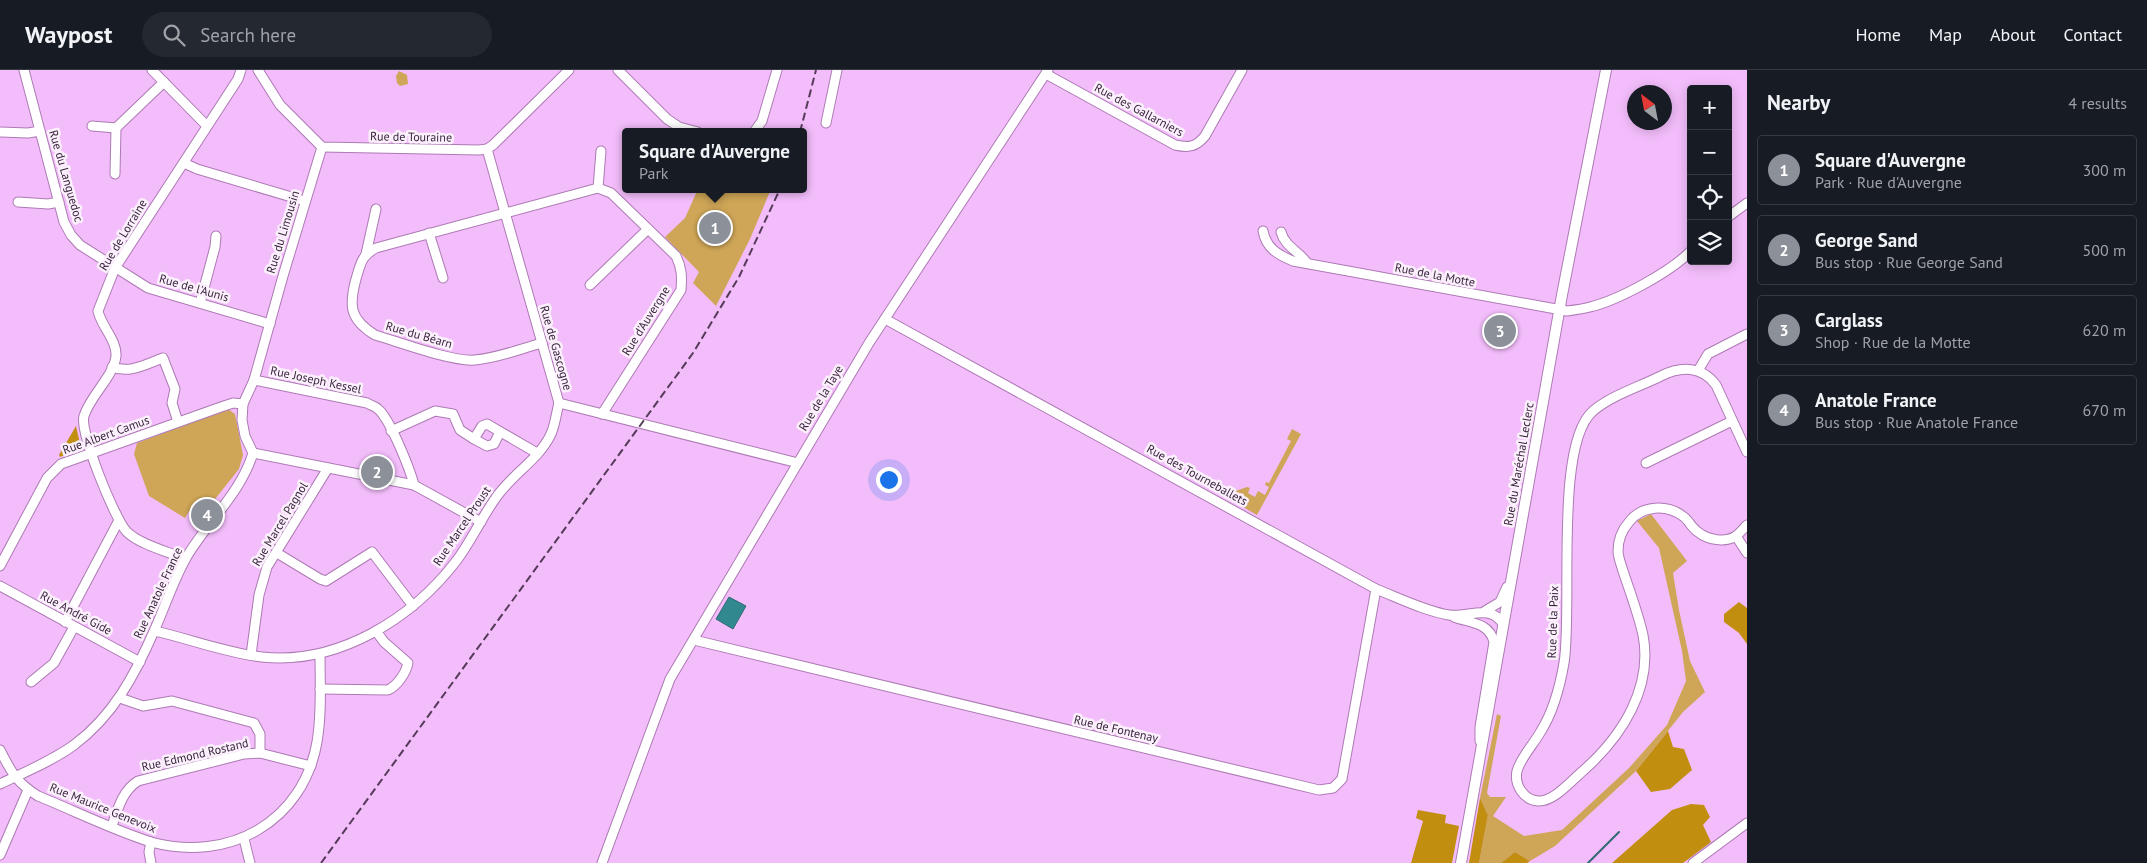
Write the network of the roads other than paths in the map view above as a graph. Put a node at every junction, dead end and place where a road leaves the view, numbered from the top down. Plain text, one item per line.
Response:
1 (24, 70) edge
2 (152, 70) edge
3 (254, 70) edge
4 (569, 70) edge
5 (618, 70) edge
6 (777, 70) edge
7 (837, 70) edge
8 (1242, 70) edge
9 (1606, 70) edge
10 (1047, 72) edge
11 (241, 73) edge
12 (164, 82) junction
13 (826, 123) dead end
14 (92, 126) dead end
15 (207, 126) junction
16 (116, 128) junction
17 (677, 128) edge
18 (757, 128) edge
19 (40, 131) junction
20 (0, 132) edge
21 (322, 147) junction
22 (486, 149) junction
23 (601, 151) dead end
24 (184, 163) junction
25 (115, 174) dead end
26 (598, 188) junction
27 (18, 202) dead end
28 (59, 202) junction
29 (305, 202) junction
30 (1747, 203) edge
31 (376, 209) dead end
32 (504, 212) junction
33 (1732, 214) edge
34 (648, 229) junction
35 (1263, 231) dead end
36 (1281, 232) dead end
37 (429, 233) junction
38 (216, 236) dead end
39 (366, 254) junction
40 (1687, 254) edge
41 (1307, 263) junction
42 (115, 268) junction
43 (443, 278) dead end
44 (590, 285) dead end
45 (200, 302) junction
46 (1560, 310) junction
47 (885, 319) junction
48 (270, 324) junction
49 (1747, 334) edge
50 (542, 343) junction
51 (112, 367) junction
52 (1699, 370) junction
53 (254, 380) junction
54 (244, 404) junction
55 (559, 404) junction
56 (602, 414) junction
57 (1732, 421) junction
58 (178, 422) junction
59 (391, 431) junction
60 (500, 432) junction
61 (474, 439) junction
62 (92, 452) junction
63 (1747, 452) edge
64 (253, 453) junction
65 (536, 453) junction
66 (1646, 462) dead end
67 (798, 463) junction
68 (328, 468) junction
69 (414, 485) junction
70 (118, 522) junction
71 (481, 522) junction
72 (1747, 525) edge
73 (1736, 536) junction
74 (277, 553) junction
75 (1747, 553) edge
76 (185, 559) junction
77 (0, 566) edge
78 (1510, 580) junction
79 (0, 586) edge
80 (1376, 589) junction
81 (413, 606) junction
82 (1483, 612) junction
83 (1452, 615) junction
84 (65, 622) junction
85 (1502, 624) junction
86 (74, 627) junction
87 (155, 631) junction
88 (376, 632) junction
89 (694, 640) junction
90 (320, 654) junction
91 (251, 655) junction
92 (140, 662) junction
93 (31, 682) dead end
94 (320, 689) junction
95 (120, 698) junction
96 (0, 750) edge
97 (260, 753) junction
98 (1480, 760) junction
99 (311, 766) junction
100 (14, 777) junction
101 (0, 784) edge
102 (28, 790) junction
103 (1747, 823) edge
104 (112, 826) junction
105 (244, 838) junction
106 (151, 842) junction
107 (0, 855) edge
108 (151, 863) edge
109 (250, 863) edge
110 (602, 863) edge
111 (1461, 863) edge
112 (1693, 863) edge

1 - 19 street, Rue du Languedoc
2 - 12 street
3 - 11 street
3 - 21 street
4 - 22 street
5 - 17 street
6 - 18 street
7 - 13 street
8 - 10 street, Rue des Gallarniers
9 - 46 main road, Rue du Maréchal Leclerc
10 - 47 street, Rue de la Taye
11 - 15 street, Rue de Lorraine
12 - 15 street
12 - 16 street
14 - 16 street
15 - 24 street, Rue de Lorraine
16 - 25 street
19 - 20 street
19 - 28 street, Rue du Languedoc
21 - 22 street, Rue de Touraine
21 - 29 street, Rue du Limousin
22 - 32 street, Rue de Gascogne
23 - 26 street
24 - 29 street
24 - 42 street, Rue de Lorraine
26 - 32 street
26 - 34 street, Rue d'Auvergne
27 - 28 street
28 - 42 street, Rue du Languedoc
29 - 48 street, Rue du Limousin
30 - 33 street
31 - 39 street, Rue du Béarn
32 - 37 street
32 - 50 street, Rue de Gascogne
34 - 44 street
34 - 56 street, Rue d'Auvergne
35 - 41 street, Rue de la Motte
36 - 41 street
37 - 39 street
37 - 43 street
38 - 45 street
39 - 50 street, Rue du Béarn
40 - 46 street, Rue de la Motte
41 - 46 street, Rue de la Motte
42 - 45 street, Rue de l'Aunis
42 - 51 street, Rue de Lorraine
45 - 48 street, Rue de l'Aunis
46 - 78 main road, Rue du Maréchal Leclerc
47 - 67 street, Rue de la Taye
47 - 80 street, Rue des Tourneballets
48 - 53 street
49 - 52 street
50 - 55 street, Rue de Gascogne
51 - 58 street
51 - 62 street, Rue de Lorraine
52 - 57 street
52 - 73 street, Rue de la Paix
53 - 54 street
53 - 59 street, Rue Joseph Kessel
54 - 58 street, Rue Albert Camus
54 - 64 street
55 - 56 street, Rue de Gascogne
55 - 65 street, Rue Marcel Proust
56 - 67 street, Rue de Gascogne
57 - 63 street
57 - 66 street
58 - 62 street, Rue Albert Camus
59 - 61 street
59 - 69 street, Rue Joseph Kessel
60 - 61 street
60 - 61 street
60 - 65 street
62 - 70 street, Rue de Lorraine
62 - 77 street, Rue Albert Camus
64 - 68 street
64 - 76 street, Rue Anatole France
65 - 71 street, Rue Marcel Proust
67 - 89 street, Rue de la Taye
68 - 69 street
68 - 74 street, Rue Marcel Pagnol
69 - 71 street
70 - 76 street
70 - 84 street
71 - 81 street, Rue Marcel Proust
72 - 73 street
73 - 75 street
74 - 81 street
74 - 91 street, Rue Marcel Pagnol
76 - 87 street, Rue Anatole France
78 - 82 street
78 - 85 main road, Rue du Maréchal Leclerc
79 - 84 street, Rue André Gide
80 - 83 street, Rue des Tourneballets
80 - 89 street, Rue de Fontenay
81 - 88 street, Rue Marcel Proust
82 - 83 street, Rue des Tourneballets
82 - 85 street
83 - 98 street
84 - 86 street, Rue André Gide
85 - 98 main road, Rue du Maréchal Leclerc
86 - 92 street, Rue André Gide
86 - 93 street
87 - 91 street, Rue Marcel Proust
87 - 92 street, Rue Anatole France
88 - 90 street, Rue Marcel Proust
88 - 94 street
89 - 110 street, Rue de la Taye
90 - 91 street, Rue Marcel Proust
90 - 94 street, Rue Maurice Genevoix
92 - 95 street, Rue Anatole France
94 - 99 street, Rue Maurice Genevoix
95 - 97 street
95 - 100 street, Rue Anatole France
96 - 100 street
97 - 99 street, Rue Edmond Rostand
97 - 104 street, Rue Edmond Rostand
98 - 111 main road, Rue du Maréchal Leclerc
99 - 105 street, Rue Maurice Genevoix
100 - 101 street, Rue Anatole France
100 - 102 street, Rue Maurice Genevoix
102 - 104 street, Rue Maurice Genevoix
102 - 107 street
103 - 112 street
104 - 106 street, Rue Maurice Genevoix
105 - 106 street, Rue Maurice Genevoix
105 - 109 street
106 - 108 street

